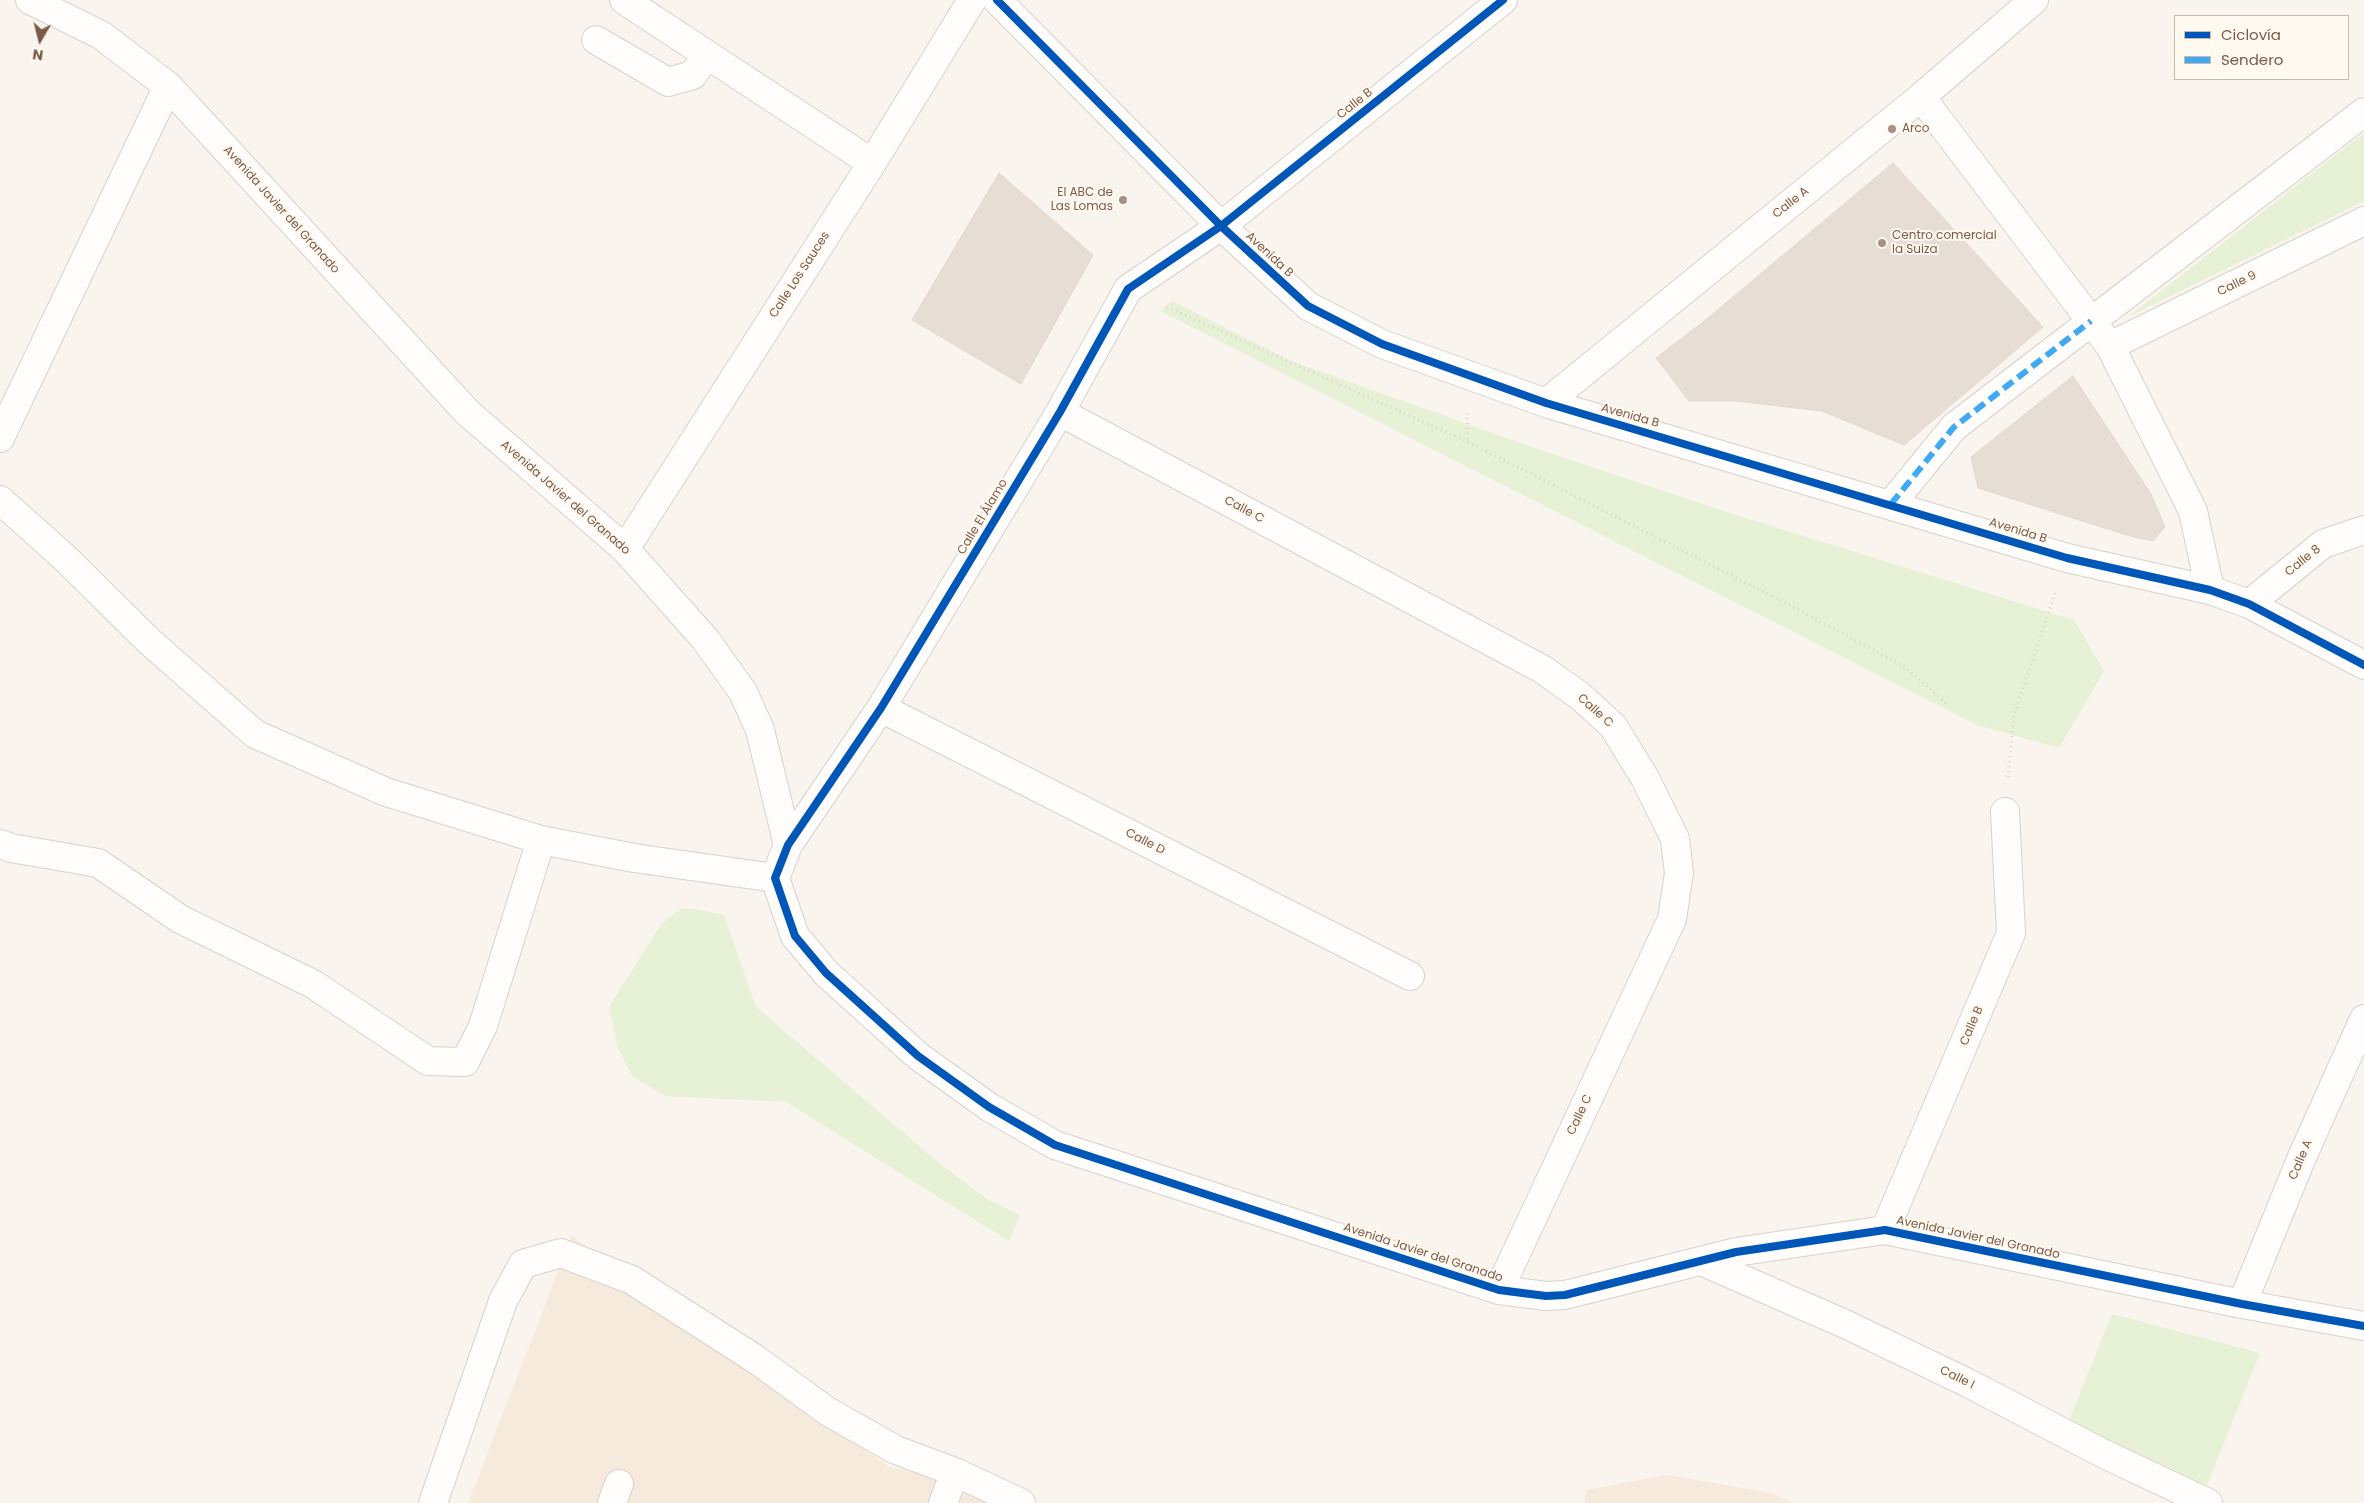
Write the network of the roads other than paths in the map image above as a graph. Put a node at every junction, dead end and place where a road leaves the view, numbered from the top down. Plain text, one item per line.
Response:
1 (30, 0) edge
2 (624, 0) edge
3 (972, 0) edge
4 (997, 0) edge
5 (1503, 0) edge
6 (2034, 0) edge
7 (596, 40) dead end
8 (708, 55) junction
9 (168, 86) junction
10 (1921, 97) junction
11 (2364, 112) edge
12 (872, 163) junction
13 (2364, 221) edge
14 (1221, 226) junction
15 (2091, 320) junction
16 (2110, 346) junction
17 (1546, 403) junction
18 (1060, 412) junction
19 (0, 438) edge
20 (0, 500) edge
21 (1891, 504) junction
22 (2364, 530) edge
23 (625, 549) junction
24 (2210, 590) junction
25 (2249, 604) junction
26 (2364, 665) edge
27 (881, 708) junction
28 (2005, 812) road end
29 (541, 840) junction
30 (0, 844) edge
31 (788, 845) junction
32 (775, 878) junction
33 (1410, 976) dead end
34 (2364, 1018) edge
35 (1884, 1230) junction
36 (1701, 1261) junction
37 (1498, 1290) junction
38 (2242, 1304) junction
39 (2364, 1326) edge
40 (955, 1472) junction
41 (433, 1503) edge
42 (944, 1503) edge
43 (1021, 1503) edge
44 (2208, 1503) edge

1 - 9 street, Avenida Javier del Granado
2 - 8 street
3 - 12 street, Calle Los Sauces
4 - 14 street, Avenida B
5 - 14 street, Calle B
6 - 10 street, Calle A
7 - 8 street
8 - 12 street
9 - 19 street
9 - 23 street, Avenida Javier del Granado
10 - 15 street
10 - 17 street, Calle A
11 - 15 street
12 - 23 street, Calle Los Sauces
13 - 16 street, Calle 9
14 - 17 street, Avenida B
14 - 18 street, Calle El Álamo
15 - 16 street
15 - 21 street
16 - 24 street
17 - 21 street, Avenida B
18 - 27 street, Calle El Álamo
18 - 37 street, Calle C
20 - 29 street
21 - 24 street, Avenida B
22 - 25 street, Calle 8
23 - 31 street, Avenida Javier del Granado
24 - 25 street, Avenida B
25 - 26 street, Avenida B
27 - 31 street, Calle El Álamo
27 - 33 street, Calle D
28 - 35 street, Calle B
29 - 30 street
29 - 32 street
31 - 32 street
32 - 37 street, Avenida Javier del Granado
34 - 38 street, Calle A
35 - 36 street, Avenida Javier del Granado
35 - 38 street, Avenida Javier del Granado
36 - 37 street, Avenida Javier del Granado
36 - 44 street, Calle I
38 - 39 street, Avenida Javier del Granado
40 - 41 street
40 - 42 street
40 - 43 street

